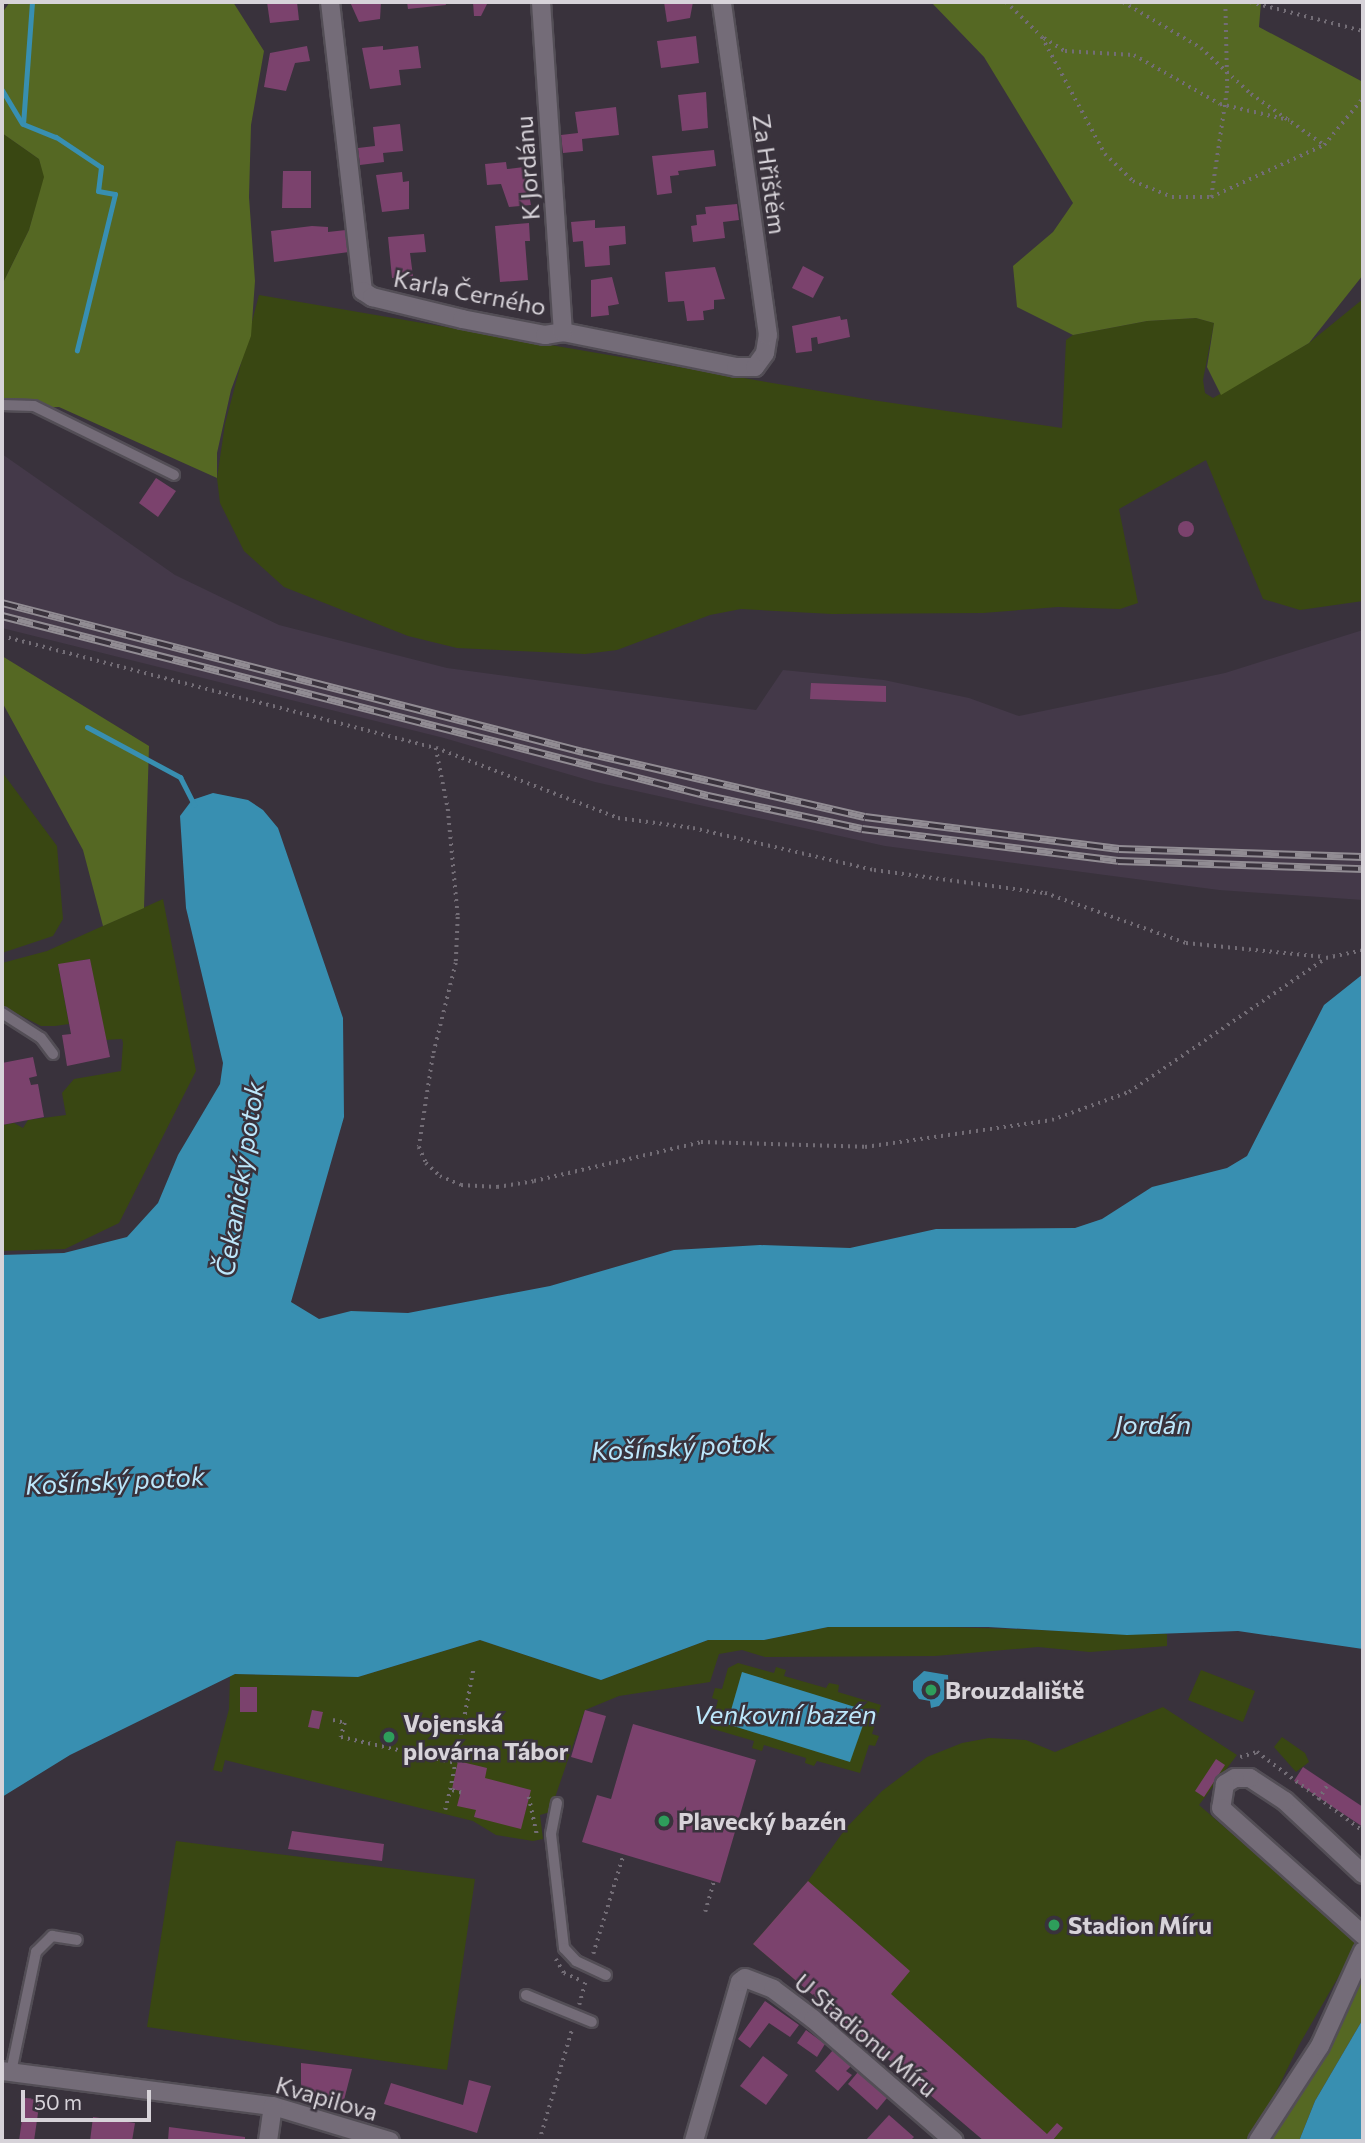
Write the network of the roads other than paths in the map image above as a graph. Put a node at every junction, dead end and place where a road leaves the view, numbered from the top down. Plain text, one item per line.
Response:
1 (330, 2) edge
2 (541, 2) edge
3 (722, 2) edge
4 (563, 332) junction
5 (765, 353) joint
6 (2, 405) edge
7 (174, 475) dead end
8 (2, 1013) edge
9 (53, 1054) dead end
10 (557, 1803) dead end
11 (1363, 1874) edge
12 (1363, 1935) edge
13 (77, 1940) dead end
14 (1363, 1951) edge
15 (606, 1975) dead end
16 (526, 1995) dead end
17 (593, 2022) dead end
18 (9, 2039) edge
19 (6, 2072) edge
20 (272, 2106) junction
21 (268, 2141) edge
22 (390, 2141) edge
23 (694, 2141) edge
24 (954, 2141) edge
25 (1258, 2141) edge

1 - 4 street, Karla Černého
2 - 4 street, K Jordánu
3 - 5 street, Za Hřištěm
4 - 5 street, Karla Černého
6 - 7 lane
8 - 9 lane
10 - 15 lane
11 - 12 street
13 - 18 lane
14 - 25 street
16 - 17 lane
18 - 19 lane
19 - 20 street, Kvapilova
20 - 21 street
20 - 22 street, Kvapilova
23 - 24 street, U Stadionu Míru

